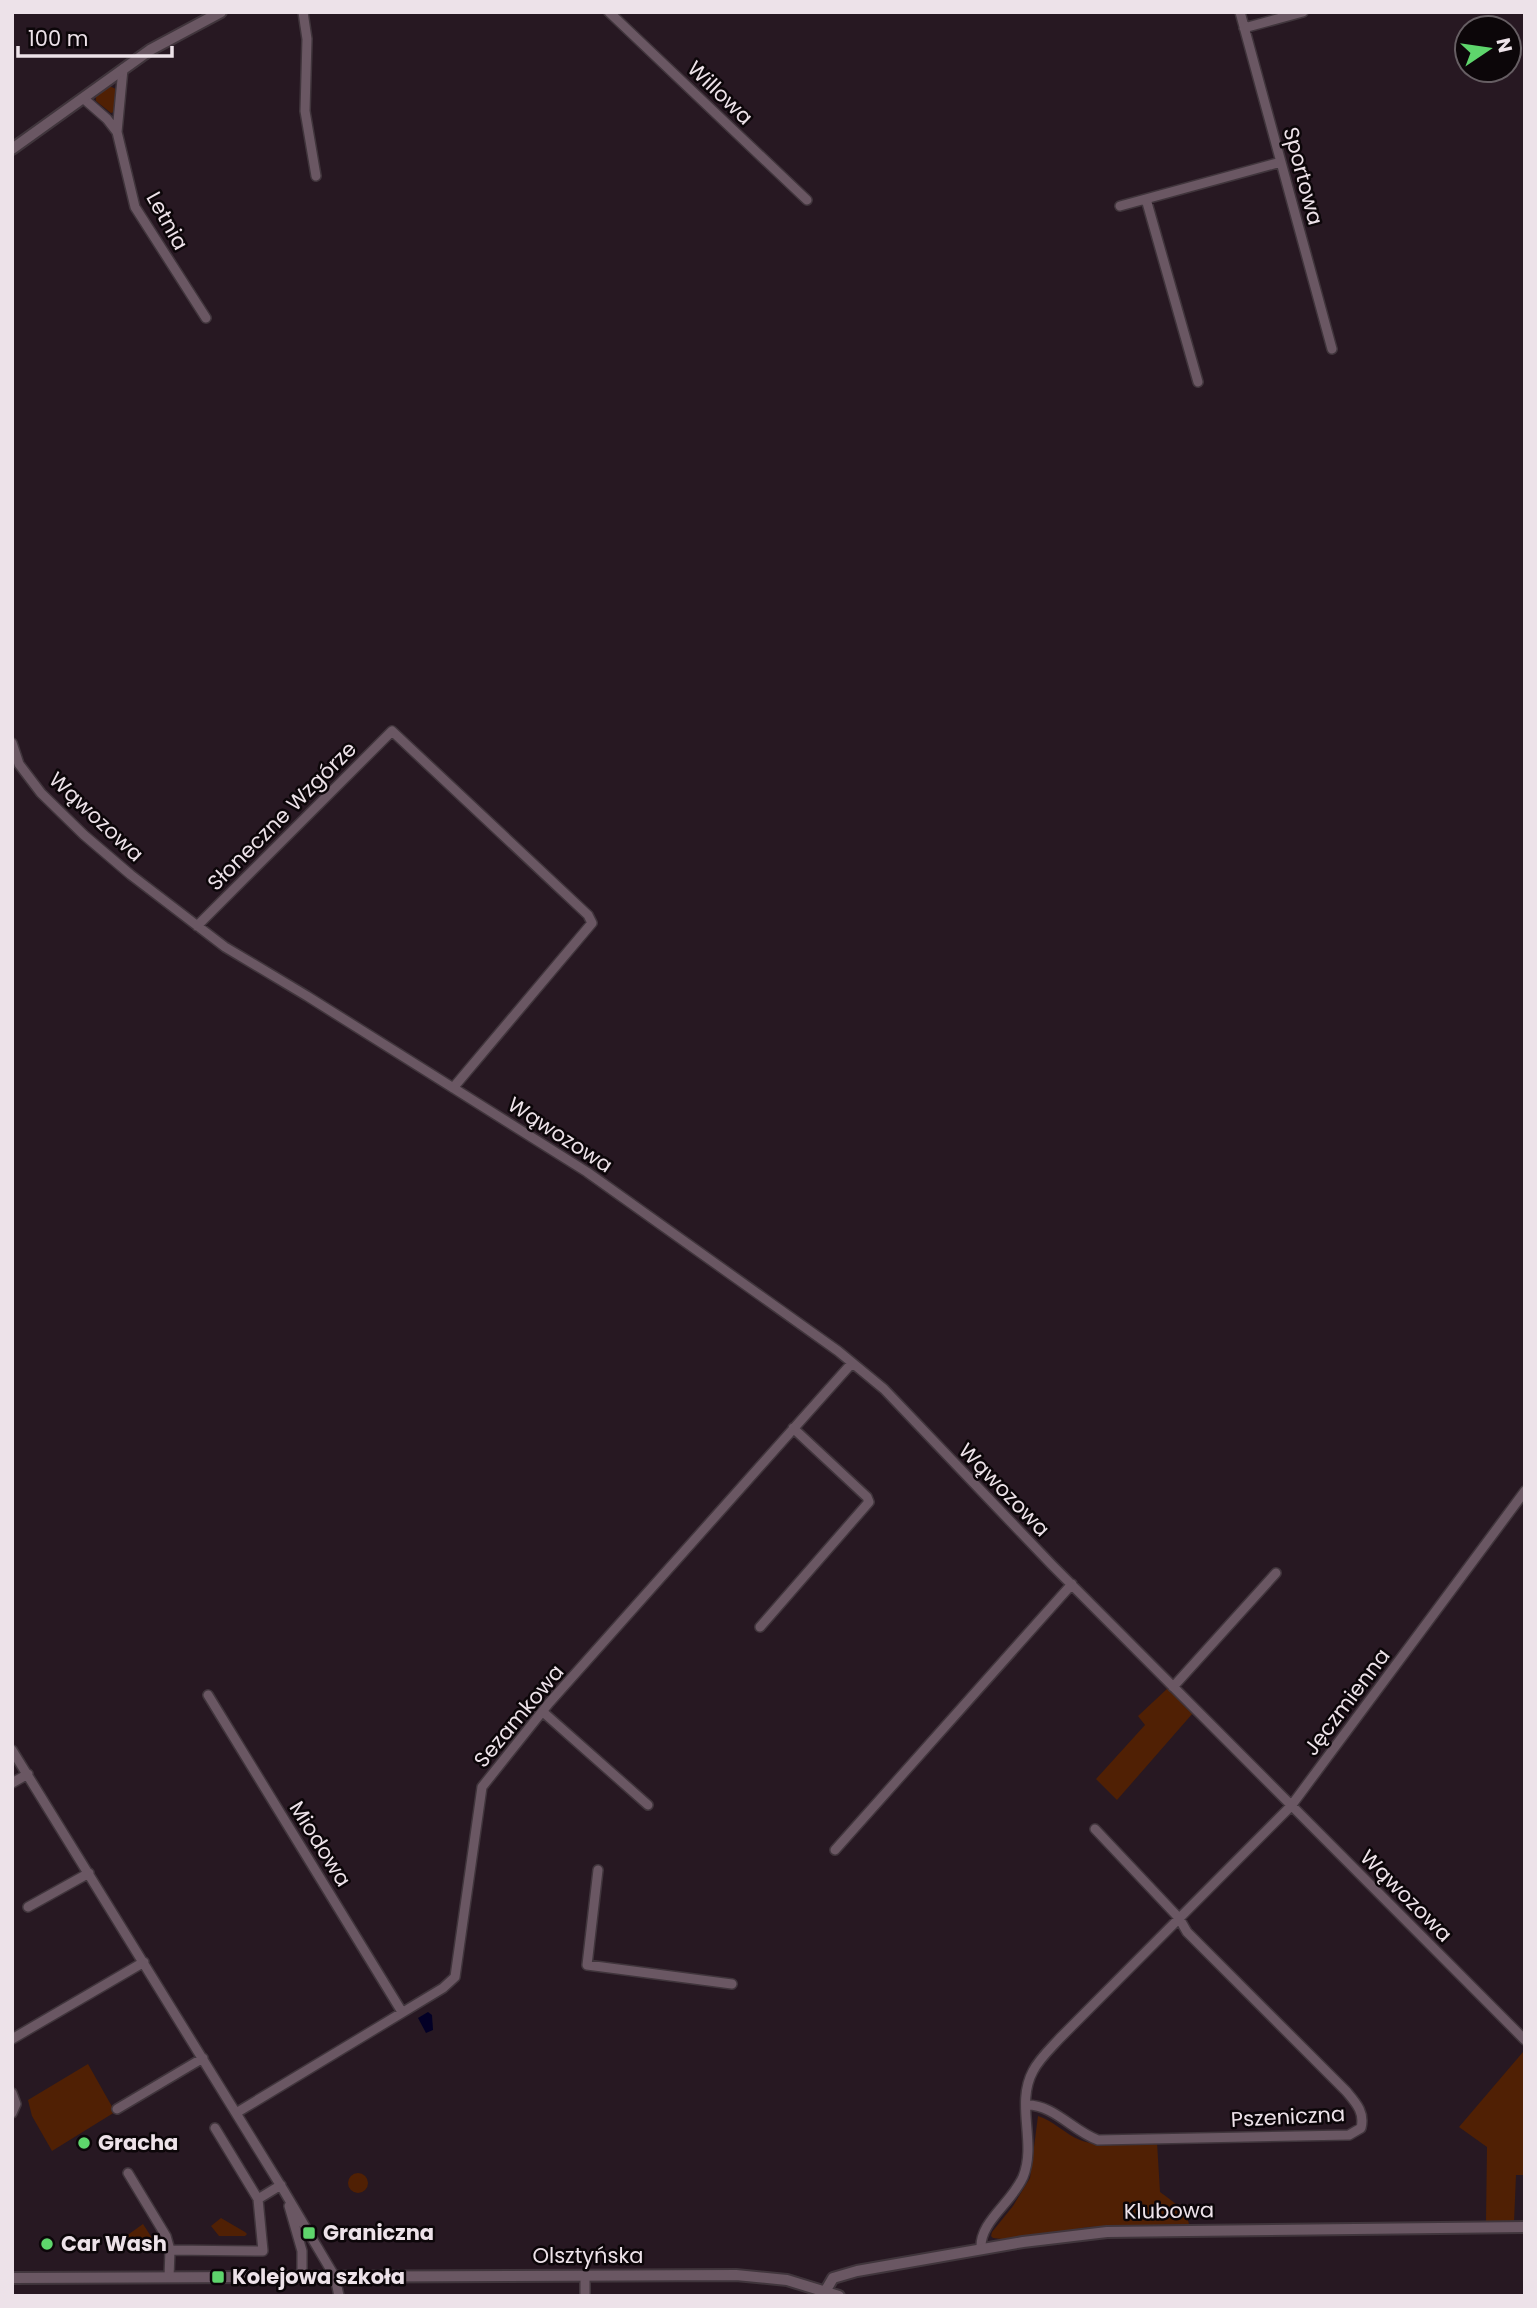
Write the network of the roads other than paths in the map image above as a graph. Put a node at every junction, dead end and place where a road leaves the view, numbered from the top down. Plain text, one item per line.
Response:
1 (221, 12) edge
2 (303, 12) edge
3 (609, 12) edge
4 (1240, 12) edge
5 (1303, 12) edge
6 (1244, 28) junction
7 (123, 69) junction
8 (83, 98) junction
9 (117, 132) junction
10 (12, 149) edge
11 (1280, 162) junction
12 (316, 176) dead end
13 (1146, 199) junction
14 (807, 200) dead end
15 (1120, 205) dead end
16 (206, 318) dead end
17 (1332, 349) dead end
18 (1198, 382) dead end
19 (12, 743) edge
20 (197, 926) junction
21 (453, 1087) junction
22 (852, 1363) junction
23 (793, 1428) junction
24 (1525, 1491) edge
25 (1276, 1573) dead end
26 (1072, 1584) junction
27 (760, 1627) dead end
28 (1173, 1687) junction
29 (208, 1695) dead end
30 (543, 1712) junction
31 (12, 1750) edge
32 (28, 1774) junction
33 (12, 1783) edge
34 (648, 1805) dead end
35 (1291, 1806) junction
36 (1095, 1829) dead end
37 (835, 1850) dead end
38 (598, 1870) dead end
39 (89, 1873) junction
40 (28, 1907) dead end
41 (1178, 1918) junction
42 (144, 1962) junction
43 (732, 1984) dead end
44 (402, 2012) junction
45 (12, 2039) edge
46 (1525, 2040) edge
47 (203, 2058) junction
48 (12, 2093) edge
49 (1026, 2105) junction
50 (117, 2109) dead end
51 (12, 2113) edge
52 (236, 2113) junction
53 (215, 2128) dead end
54 (128, 2173) dead end
55 (283, 2188) junction
56 (258, 2199) junction
57 (1525, 2227) edge
58 (981, 2249) junction
59 (170, 2250) junction
60 (585, 2275) junction
61 (169, 2277) junction
62 (302, 2277) junction
63 (335, 2277) junction
64 (12, 2278) edge
65 (826, 2290) junction
66 (339, 2296) edge
67 (585, 2296) edge
68 (839, 2296) edge

1 - 7 street
2 - 12 street
3 - 14 street, Willowa
4 - 6 street, Sportowa
5 - 6 street
6 - 11 street, Sportowa
7 - 8 street
7 - 9 street, Letnia
8 - 9 street, Letnia
8 - 10 street
9 - 16 street, Letnia
11 - 13 street
11 - 17 street, Sportowa
13 - 15 street
13 - 18 street
19 - 20 street, Wąwozowa
20 - 21 street, Wąwozowa
20 - 21 street, Słoneczne Wzgórze
21 - 22 street, Wąwozowa
22 - 23 street, Sezamkowa
22 - 26 street, Wąwozowa
23 - 27 street
23 - 30 street, Sezamkowa
24 - 35 street, Jęczmienna
25 - 28 street
26 - 28 street, Wąwozowa
26 - 37 street
28 - 35 street, Wąwozowa
29 - 44 street, Miodowa
30 - 34 street
30 - 44 street, Sezamkowa
31 - 32 street
32 - 33 street
32 - 39 street
35 - 41 street, Jęczmienna
35 - 46 street, Wąwozowa
36 - 41 street
38 - 43 street
39 - 40 street
39 - 42 street
41 - 49 street, Jęczmienna
41 - 49 street, Pszeniczna
42 - 45 street
42 - 47 street
44 - 52 street, Sezamkowa
47 - 50 street
47 - 52 street
48 - 51 street
49 - 58 street, Jęczmienna
52 - 55 street
53 - 56 street
54 - 59 street
55 - 56 street
55 - 62 street
55 - 63 street
56 - 59 street
57 - 58 street, Klubowa
58 - 65 street, Klubowa
59 - 61 street
60 - 63 street, Olsztyńska
60 - 65 street, Olsztyńska
60 - 67 street
61 - 62 street, Olsztyńska
61 - 64 street, Olsztyńska
62 - 63 street, Olsztyńska
63 - 66 street
65 - 68 street, Olsztyńska

